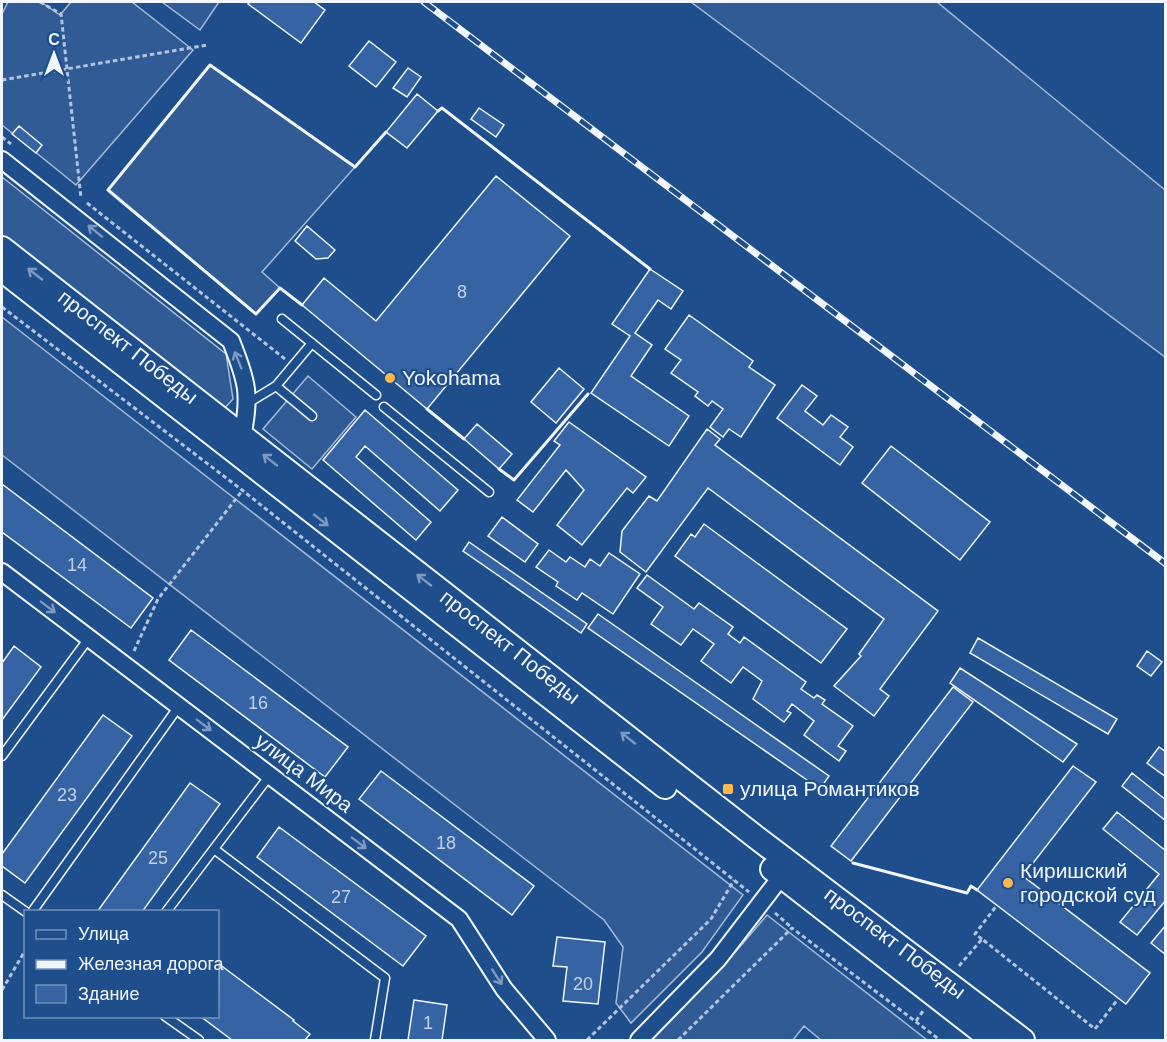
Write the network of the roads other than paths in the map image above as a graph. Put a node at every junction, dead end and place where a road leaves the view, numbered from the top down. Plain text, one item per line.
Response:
1 (2, 160) edge
2 (2, 248) edge
3 (2, 270) edge
4 (282, 320) dead end
5 (312, 343) junction
6 (276, 387) junction
7 (376, 395) dead end
8 (248, 403) junction
9 (384, 407) dead end
10 (312, 416) dead end
11 (237, 444) junction
12 (489, 492) dead end
13 (2, 572) edge
14 (89, 638) junction
15 (178, 706) junction
16 (2, 756) edge
17 (270, 775) junction
18 (214, 849) junction
19 (786, 870) junction
20 (2, 895) edge
21 (33, 910) edge
22 (168, 910) edge
23 (24, 911) edge
24 (166, 1018) edge
25 (199, 1041) edge
26 (375, 1041) edge
27 (547, 1041) edge
28 (639, 1041) edge
29 (992, 1041) edge
30 (1023, 1041) edge

8 -> 1 street
11 -> 2 main road, проспект Победы
3 - 11 main road, проспект Победы
4 - 5 lane
5 - 6 lane
5 - 7 lane
6 - 8 lane
6 - 10 lane
8 - 11 street
9 - 12 lane
11 - 19 main road, проспект Победы
13 -> 14 street, улица Мира
14 - 15 street, улица Мира
14 - 16 lane
15 -> 17 street, улица Мира
15 - 21 lane
17 - 18 lane
17 -> 27 street, улица Мира
18 - 22 lane
18 - 26 lane
19 - 28 street
19 - 29 main road, проспект Победы
19 - 30 main road, проспект Победы
20 - 23 lane
24 - 25 lane

